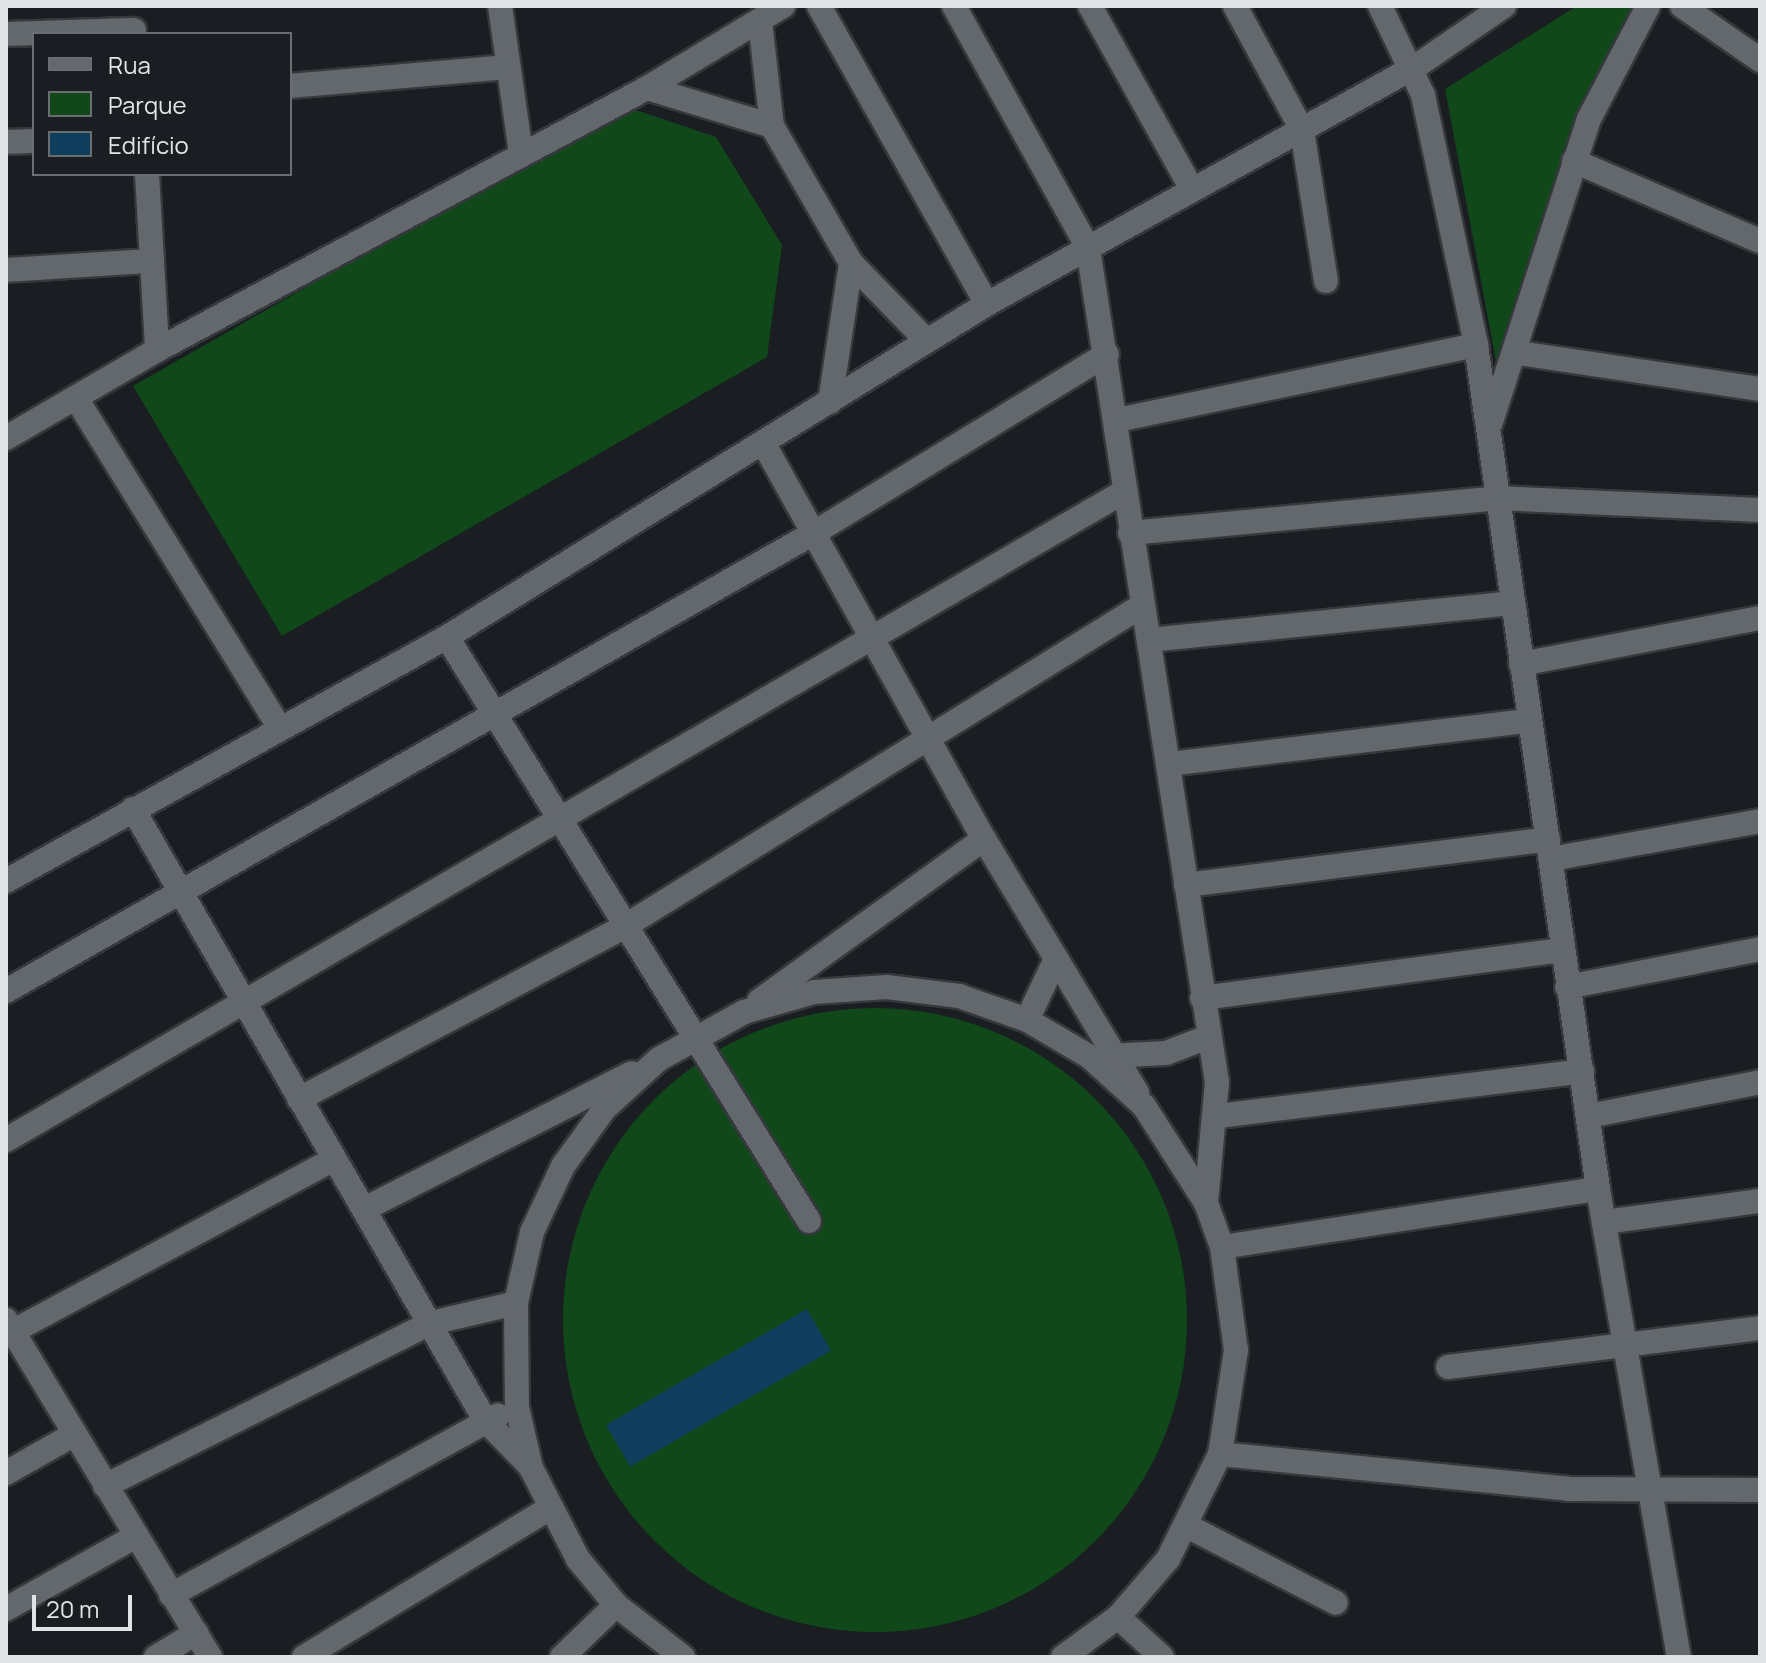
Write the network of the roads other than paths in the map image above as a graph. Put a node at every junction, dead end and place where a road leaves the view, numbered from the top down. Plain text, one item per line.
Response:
1 (500, 6) edge
2 (783, 6) edge
3 (819, 6) edge
4 (954, 6) edge
5 (1090, 6) edge
6 (1235, 6) edge
7 (1380, 6) edge
8 (1504, 6) edge
9 (1648, 6) edge
10 (1682, 6) edge
11 (760, 21) junction
12 (133, 23) edge
13 (6, 34) edge
14 (1760, 60) edge
15 (507, 67) junction
16 (1415, 67) junction
17 (292, 86) edge
18 (647, 88) junction
19 (772, 126) junction
20 (1302, 130) junction
21 (32, 141) edge
22 (6, 142) edge
23 (521, 153) junction
24 (1574, 161) junction
25 (147, 176) edge
26 (1192, 189) junction
27 (1760, 241) edge
28 (1088, 248) junction
29 (151, 261) junction
30 (851, 263) junction
31 (6, 270) edge
32 (1326, 281) dead end
33 (987, 304) junction
34 (927, 341) junction
35 (1476, 345) junction
36 (157, 350) junction
37 (1518, 353) junction
38 (1107, 354) junction
39 (1760, 389) edge
40 (76, 398) junction
41 (830, 402) junction
42 (1117, 420) junction
43 (1490, 425) junction
44 (6, 438) edge
45 (765, 446) junction
46 (1125, 491) junction
47 (1497, 498) junction
48 (1760, 510) edge
49 (814, 533) junction
50 (1130, 533) junction
51 (1512, 603) junction
52 (1143, 605) junction
53 (1760, 618) edge
54 (870, 636) junction
55 (447, 637) junction
56 (1149, 640) junction
57 (1521, 664) junction
58 (494, 716) junction
59 (1527, 721) junction
60 (279, 727) junction
61 (930, 742) junction
62 (1170, 764) junction
63 (133, 809) junction
64 (1760, 821) edge
65 (559, 823) junction
66 (984, 839) junction
67 (1550, 849) junction
68 (6, 881) edge
69 (1186, 885) junction
70 (181, 896) junction
71 (622, 928) junction
72 (1760, 949) edge
73 (1562, 950) junction
74 (1056, 959) junction
75 (1567, 987) junction
76 (6, 991) edge
77 (1202, 998) junction
78 (245, 1003) junction
79 (744, 1012) junction
80 (1027, 1020) junction
81 (695, 1036) junction
82 (1208, 1037) junction
83 (1118, 1056) junction
84 (1090, 1057) junction
85 (659, 1059) junction
86 (1582, 1071) junction
87 (1760, 1082) edge
88 (299, 1099) junction
89 (1144, 1106) junction
90 (1218, 1116) junction
91 (1589, 1116) junction
92 (6, 1140) edge
93 (334, 1159) junction
94 (1598, 1189) junction
95 (1760, 1201) edge
96 (1206, 1203) junction
97 (366, 1208) junction
98 (809, 1221) dead end
99 (1604, 1222) junction
100 (1222, 1247) junction
101 (516, 1303) junction
102 (431, 1323) junction
103 (1760, 1328) edge
104 (8, 1329) edge
105 (1627, 1345) junction
106 (1448, 1367) dead end
107 (517, 1407) junction
108 (485, 1420) junction
109 (73, 1435) junction
110 (1220, 1454) junction
111 (531, 1468) junction
112 (6, 1473) edge
113 (105, 1486) junction
114 (1653, 1490) junction
115 (1760, 1490) edge
116 (548, 1509) junction
117 (1189, 1527) junction
118 (136, 1536) junction
119 (171, 1595) junction
120 (1336, 1603) dead end
121 (616, 1605) junction
122 (6, 1609) edge
123 (1118, 1617) junction
124 (196, 1633) junction
125 (156, 1657) edge
126 (210, 1657) edge
127 (304, 1657) edge
128 (562, 1657) edge
129 (683, 1657) edge
130 (1063, 1657) edge
131 (1162, 1657) edge
132 (1679, 1657) edge

1 - 15 street
2 - 11 street
3 - 33 street
4 - 28 street
5 - 26 street
6 - 20 street
7 - 16 street
8 - 16 street
9 - 24 street
10 - 14 street
11 - 18 street
11 - 19 street
12 - 13 street
15 - 17 street
15 - 23 street
16 - 20 street
16 - 35 street
18 - 19 street
18 - 23 street
19 - 30 street
20 - 26 street
20 - 32 street
21 - 22 street
23 - 36 street
24 - 27 street
24 - 37 street
25 - 29 street
26 - 28 street
28 - 33 street
28 - 38 street
29 - 31 street
29 - 36 street
30 - 34 street
30 - 41 street
33 - 34 street
34 - 41 street
35 - 42 street
35 - 43 street
36 - 40 street
37 - 39 street
37 - 43 street
38 - 42 street
38 - 49 street
40 - 44 street
40 - 60 street
41 - 45 street
42 - 46 street
43 - 47 street
45 - 49 street
45 - 55 street
46 - 50 street
46 - 54 street
47 - 48 street
47 - 50 street
47 - 51 street
49 - 54 street
49 - 58 street
50 - 52 street
51 - 56 street
51 - 57 street
52 - 56 street
52 - 61 street
53 - 57 street
54 - 61 street
54 - 65 street
55 - 58 street
55 - 60 street
56 - 62 street
57 - 59 street
58 - 65 street
58 - 70 street
59 - 62 street
59 - 67 street
60 - 63 street
61 - 66 street
61 - 71 street
62 - 69 street
63 - 68 street
63 - 70 street
64 - 67 street
65 - 71 street
65 - 78 street
66 - 74 street
66 - 79 street
67 - 69 street
67 - 73 street
69 - 77 street
70 - 76 street
70 - 78 street
71 - 81 street
71 - 88 street
72 - 75 street
73 - 75 street
73 - 77 street
74 - 80 street
74 - 83 street
75 - 86 street
77 - 82 street
78 - 88 street
78 - 92 street
79 - 80 street
79 - 81 street
80 - 84 street
81 - 85 street
81 - 98 street
82 - 83 street
82 - 90 street
83 - 84 street
83 - 89 street
84 - 89 street
85 - 97 street
85 - 101 street
86 - 90 street
86 - 91 street
87 - 91 street
88 - 93 street
89 - 96 street
90 - 96 street
91 - 94 street
93 - 97 street
93 - 104 street
94 - 99 street
94 - 100 street
95 - 99 street
96 - 100 street
97 - 102 street
99 - 105 street
100 - 110 street
101 - 102 street
101 - 107 street
102 - 108 street
102 - 113 street
103 - 105 street
104 - 109 street
105 - 106 street
105 - 114 street
107 - 108 street
107 - 111 street
108 - 111 street
108 - 119 street
109 - 112 street
109 - 113 street
110 - 114 street
110 - 117 street
111 - 116 street
113 - 118 street
114 - 115 street
114 - 132 street
116 - 121 street
116 - 127 street
117 - 120 street
117 - 123 street
118 - 119 street
118 - 122 street
119 - 124 street
121 - 128 street
121 - 129 street
123 - 130 street
123 - 131 street
124 - 125 street
124 - 126 street

